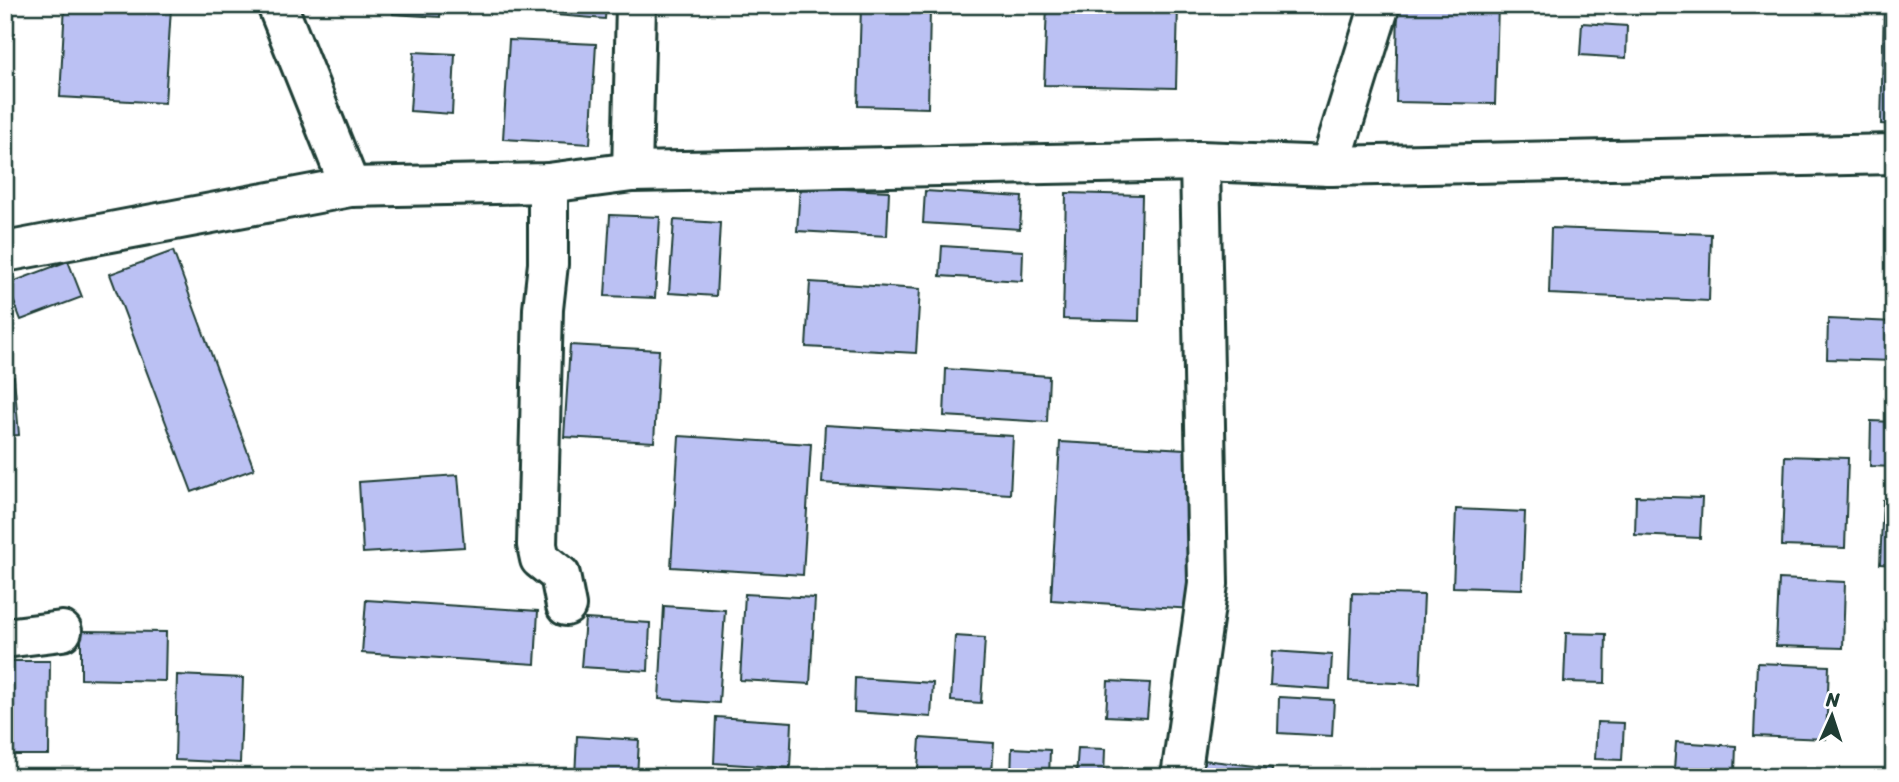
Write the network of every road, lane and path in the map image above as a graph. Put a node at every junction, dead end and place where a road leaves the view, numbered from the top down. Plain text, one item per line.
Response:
1 (277, 5) edge
2 (636, 5) edge
3 (1380, 5) edge
4 (1894, 154) edge
5 (1200, 161) junction
6 (1330, 166) junction
7 (632, 172) junction
8 (548, 183) junction
9 (350, 187) junction
10 (5, 252) edge
11 (566, 606) dead end
12 (62, 631) dead end
13 (5, 638) edge
14 (1181, 777) edge

1 - 9 street
2 - 7 street
3 - 6 street
4 - 6 street
5 - 6 street
5 - 7 street
5 - 14 street
7 - 8 street
8 - 9 street
8 - 11 street
9 - 10 street
12 - 13 street

